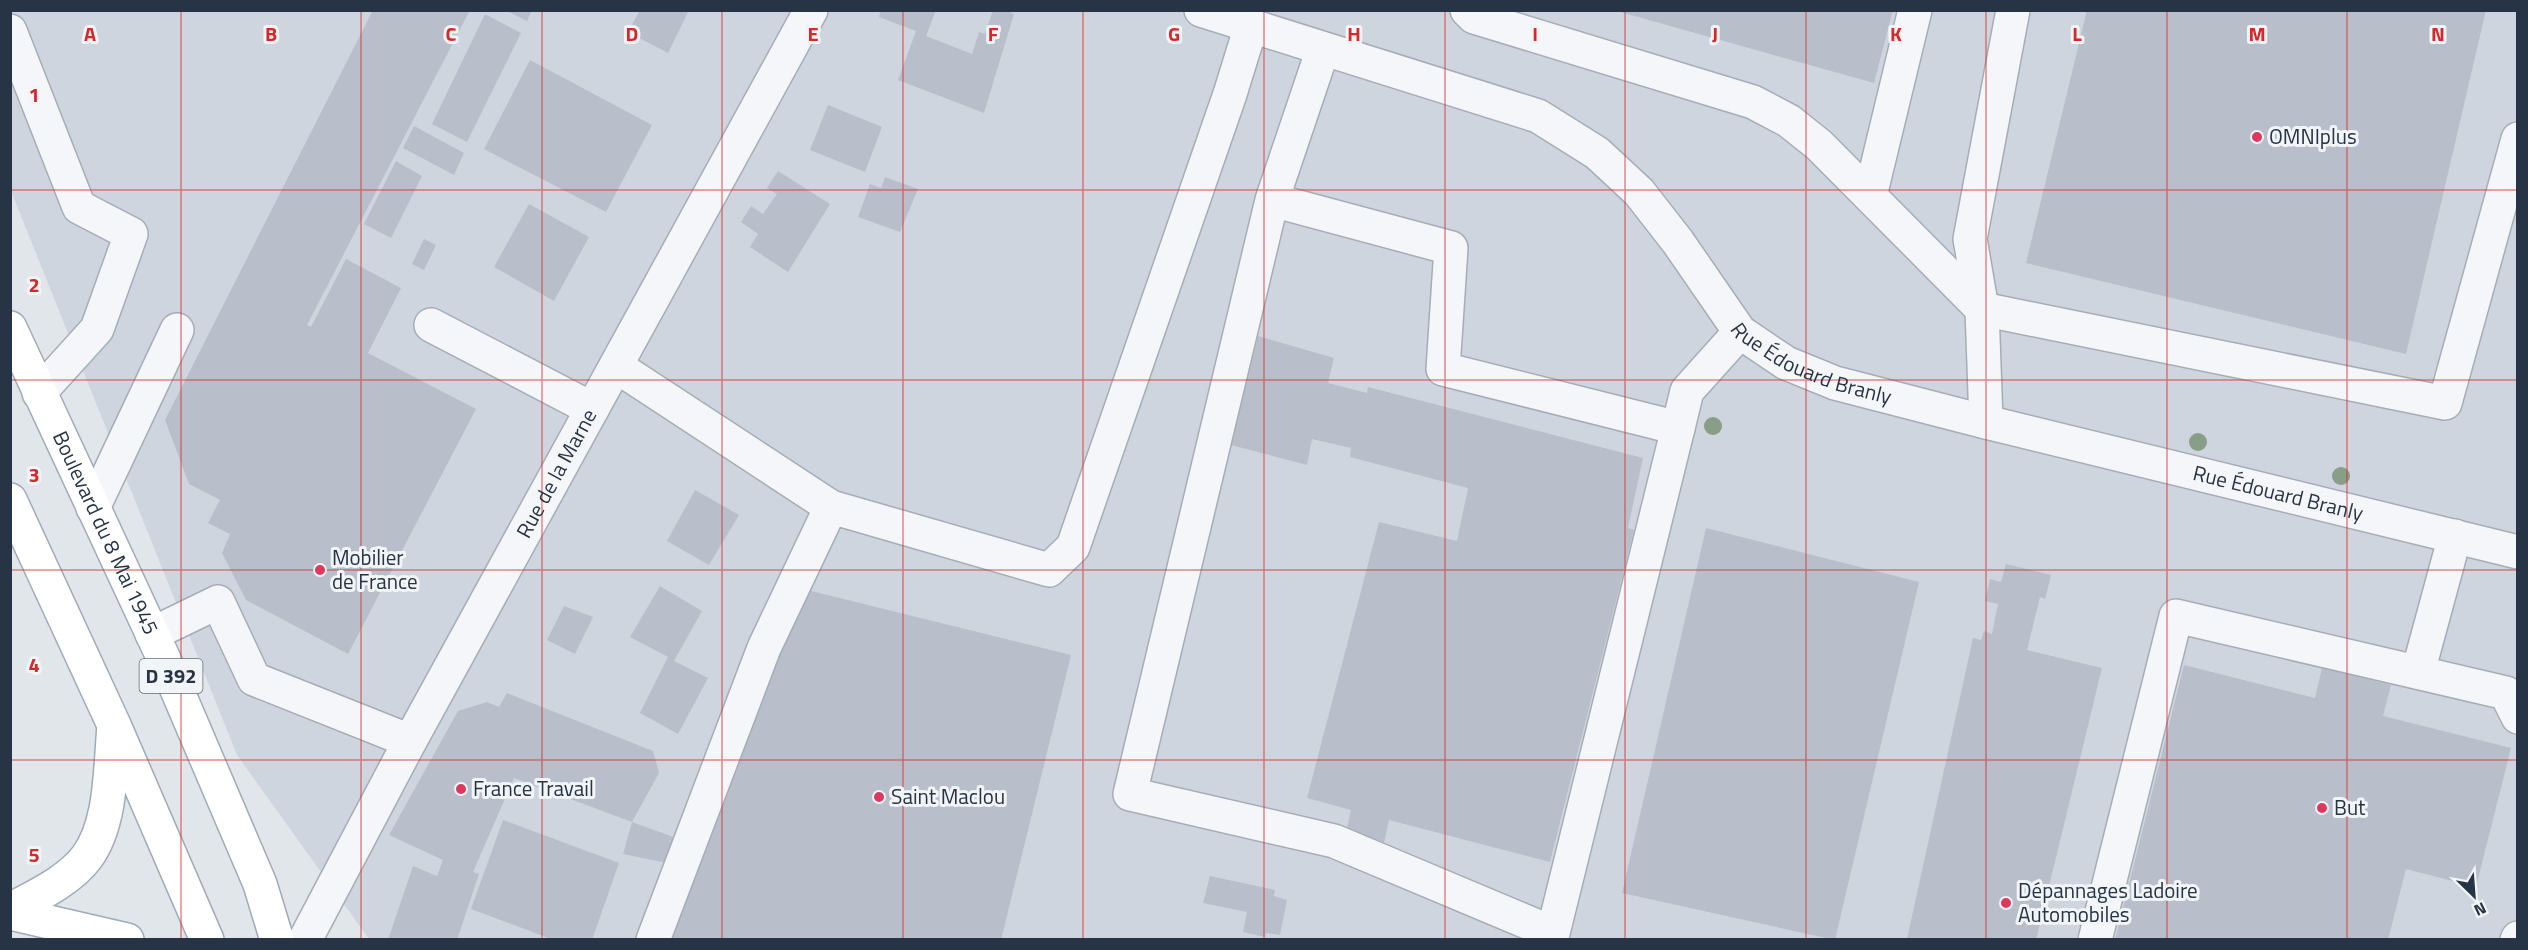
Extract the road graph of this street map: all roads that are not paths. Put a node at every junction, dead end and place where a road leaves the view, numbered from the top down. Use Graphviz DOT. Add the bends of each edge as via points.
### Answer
graph roads {
  1 [pos="811,10"];
  2 [pos="1201,10"];
  3 [pos="1467,10"];
  4 [pos="1915,10"];
  5 [pos="2013,10"];
  6 [pos="1251,26"];
  7 [pos="10,31"];
  8 [pos="1323,49"];
  9 [pos="2517,139"];
  10 [pos="1870,196"];
  11 [pos="1272,200"];
  12 [pos="1982,309"];
  13 [pos="431,324"];
  14 [pos="10,328"];
  15 [pos="177,330"];
  16 [pos="1740,332"];
  17 [pos="616,366"];
  18 [pos="39,393"];
  19 [pos="592,409"];
  20 [pos="1986,422"];
  21 [pos="1678,428"];
  22 [pos="10,500"];
  23 [pos="831,507"];
  24 [pos="93,508"];
  25 [pos="2455,536"];
  26 [pos="2517,552"];
  27 [pos="152,634"];
  28 [pos="2418,672"];
  29 [pos="2517,717"];
  30 [pos="114,724"];
  31 [pos="410,741"];
  32 [pos="10,911"];
  33 [pos="127,939"];
  34 [pos="207,939"];
  35 [pos="277,939"];
  36 [pos="305,939"];
  37 [pos="652,939"];
  38 [pos="2095,939"];
  1 -- 17 [label="street, Rue de la Marne"];
  2 -- 6 [label="street, Rue Édouard Branly"];
  3 -- 10 [label="street" via="1474,17 1753,102 1789,121 1819,145"];
  4 -- 10 [label="street"];
  5 -- 12 [label="street" via="1970,239"];
  6 -- 8 [label="street, Rue Édouard Branly"];
  6 -- 23 [label="street" via="1073,546 1049,570"];
  7 -- 18 [label="street" via="78,207 131,234 97,329"];
  8 -- 11 [label="street"];
  8 -- 16 [label="street, Rue Édouard Branly" via="1538,116 1597,153 1639,192 1659,217"];
  9 -- 12 [label="street" via="2445,403"];
  10 -- 12 [label="street"];
  11 -- 21 [label="street" via="1451,248 1443,369"];
  11 -- 21 [label="street" via="1130,794 1334,841 1553,933"];
  12 -- 20 [label="street"];
  13 -- 19 [label="street"];
  14 -- 18 [label="main road, Boulevard du 8 Mai 1945 / D 392"];
  15 -- 24 [label="street"];
  16 -- 20 [label="street, Rue Édouard Branly" via="1786,363 1835,383"];
  16 -- 21 [label="street" via="1687,391"];
  17 -- 19 [label="street, Rue de la Marne"];
  17 -- 23 [label="street"];
  18 -- 24 [label="main road, Boulevard du 8 Mai 1945 / D 392"];
  19 -- 31 [label="street, Rue de la Marne"];
  20 -- 25 [label="street, Rue Édouard Branly"];
  22 -- 30 [label="main road"];
  23 -- 37 [label="street" via="764,648"];
  24 -- 27 [label="main road, Boulevard du 8 Mai 1945 / D 392"];
  25 -- 26 [label="street, Rue Édouard Branly"];
  25 -- 28 [label="street"];
  27 -- 31 [label="street" via="218,602 254,679"];
  27 -- 35 [label="main road, Boulevard du 8 Mai 1945 / D 392" via="260,884"];
  28 -- 29 [label="street" via="2506,693"];
  28 -- 38 [label="street" via="2176,616"];
  30 -- 32 [label="main road" via="104,821 98,840 86,859 67,876"];
  30 -- 34 [label="main road"];
  31 -- 36 [label="street, Rue de la Marne"];
  32 -- 33 [label="main road"];
}
